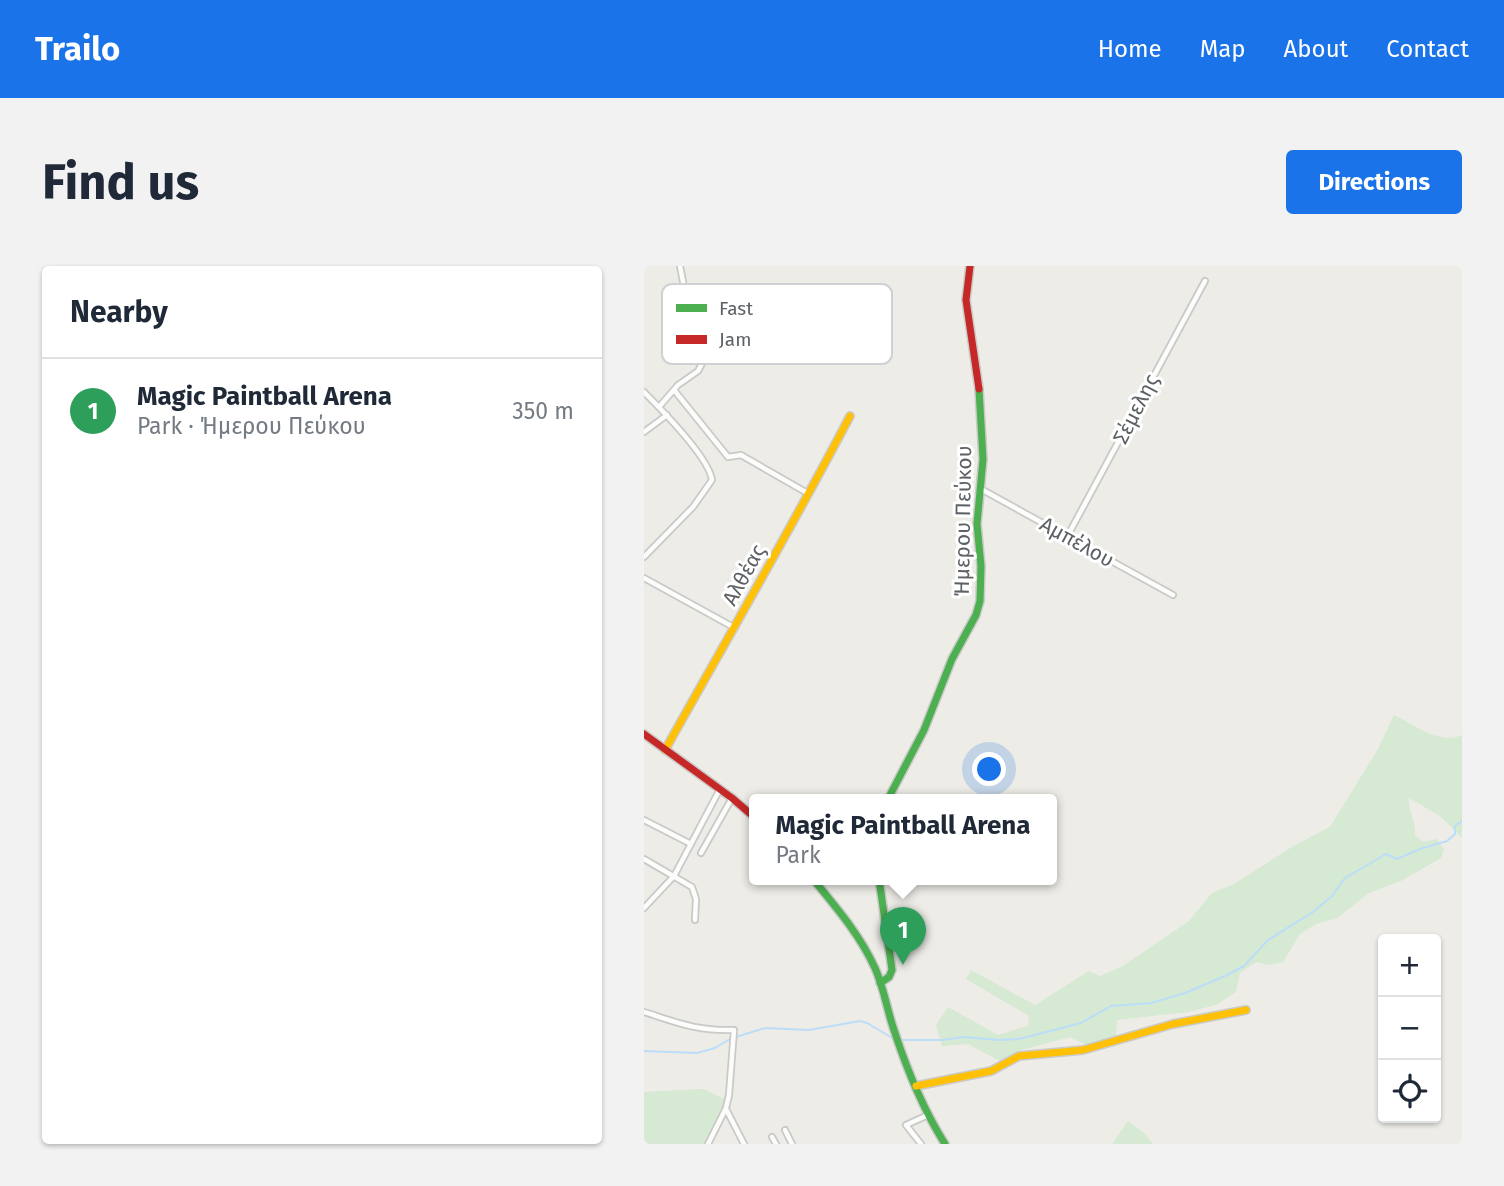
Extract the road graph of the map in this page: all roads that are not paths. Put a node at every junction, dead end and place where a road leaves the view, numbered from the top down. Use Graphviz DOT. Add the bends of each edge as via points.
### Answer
graph roads {
  1 [pos="680,266"];
  2 [pos="970,266"];
  3 [pos="1205,281"];
  4 [pos="683,284"];
  5 [pos="702,364"];
  6 [pos="674,390"];
  7 [pos="644,392"];
  8 [pos="659,407"];
  9 [pos="667,415"];
  10 [pos="850,416"];
  11 [pos="644,432"];
  12 [pos="981,489"];
  13 [pos="809,494"];
  14 [pos="1067,537"];
  15 [pos="644,557"];
  16 [pos="644,578"];
  17 [pos="1173,595"];
  18 [pos="734,628"];
  19 [pos="644,734"];
  20 [pos="665,750"];
  21 [pos="720,789"];
  22 [pos="891,794"];
  23 [pos="732,798"];
  24 [pos="749,813"];
  25 [pos="644,820"];
  26 [pos="691,844"];
  27 [pos="701,853"];
  28 [pos="644,859"];
  29 [pos="674,876"];
  30 [pos="817,885"];
  31 [pos="880,885"];
  32 [pos="644,908"];
  33 [pos="695,920"];
  34 [pos="880,983"];
  35 [pos="1246,1010"];
  36 [pos="644,1012"];
  37 [pos="916,1086"];
  38 [pos="726,1108"];
  39 [pos="928,1115"];
  40 [pos="785,1130"];
  41 [pos="772,1137"];
  42 [pos="708,1144"];
  43 [pos="744,1144"];
  44 [pos="776,1144"];
  45 [pos="792,1144"];
  46 [pos="921,1144"];
  47 [pos="945,1144"];
  1 -- 4 [label="street"];
  2 -- 12 [label="street, Ήμερου Πεύκου" via="966,300 981,390"];
  3 -- 14 [label="street, Σέμελης"];
  5 -- 6 [label="street"];
  6 -- 8 [label="street"];
  6 -- 13 [label="street" via="728,457 741,455"];
  7 -- 8 [label="street"];
  8 -- 9 [label="street"];
  9 -- 11 [label="street"];
  9 -- 15 [label="street" via="709,469 712,480"];
  10 -- 13 [label="street, Αλθέας"];
  12 -- 14 [label="street, Αμπέλου"];
  12 -- 22 [label="street, Ήμερου Πεύκου" via="978,610"];
  13 -- 18 [label="street, Αλθέας"];
  14 -- 17 [label="street, Αμπέλου"];
  16 -- 18 [label="street"];
  18 -- 20 [label="street, Αλθέας"];
  19 -- 20 [label="street"];
  20 -- 21 [label="street"];
  21 -- 23 [label="street"];
  21 -- 26 [label="street"];
  23 -- 24 [label="street"];
  23 -- 27 [label="street"];
  25 -- 26 [label="street"];
  26 -- 29 [label="street"];
  28 -- 29 [label="street"];
  29 -- 32 [label="street"];
  29 -- 33 [label="street" via="692,887"];
  30 -- 34 [label="street" via="865,950"];
  31 -- 34 [label="street" via="892,970"];
  34 -- 37 [label="street"];
  35 -- 37 [label="street" via="1173,1024 1083,1050 1019,1056 991,1071"];
  36 -- 38 [label="street" via="682,1026 734,1030"];
  37 -- 39 [label="street"];
  38 -- 42 [label="street"];
  38 -- 43 [label="street"];
  39 -- 46 [label="street" via="906,1125"];
  39 -- 47 [label="street"];
  40 -- 45 [label="street"];
  41 -- 44 [label="street"];
}
